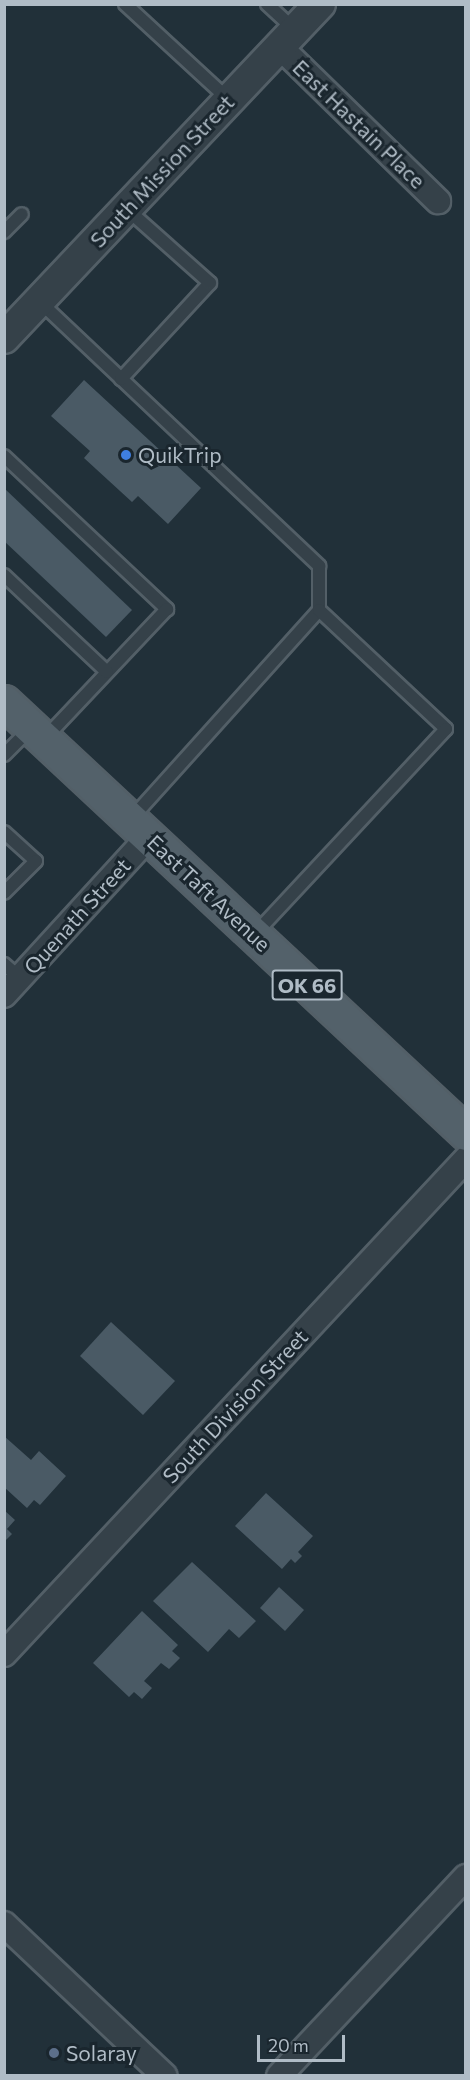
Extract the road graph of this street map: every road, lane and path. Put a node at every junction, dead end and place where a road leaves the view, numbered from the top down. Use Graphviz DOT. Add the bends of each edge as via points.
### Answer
graph roads {
  1 [pos="125,4"];
  2 [pos="267,4"];
  3 [pos="320,4"];
  4 [pos="288,39"];
  5 [pos="229,100"];
  6 [pos="438,201"];
  7 [pos="127,209"];
  8 [pos="22,214"];
  9 [pos="4,232"];
  10 [pos="39,301"];
  11 [pos="4,338"];
  12 [pos="121,379"];
  13 [pos="4,456"];
  14 [pos="4,575"];
  15 [pos="319,610"];
  16 [pos="107,672"];
  17 [pos="4,702"];
  18 [pos="38,733"];
  19 [pos="4,755"];
  20 [pos="140,828"];
  21 [pos="4,832"];
  22 [pos="4,893"];
  23 [pos="254,935"];
  24 [pos="10,979"];
  25 [pos="465,1133"];
  26 [pos="465,1159"];
  27 [pos="4,1654"];
  28 [pos="465,1876"];
  29 [pos="4,1924"];
  30 [pos="165,2076"];
  31 [pos="279,2076"];
  1 -- 5 [label="lane"];
  2 -- 4 [label="lane"];
  3 -- 4 [label="street, South Mission Street"];
  4 -- 5 [label="street, South Mission Street"];
  4 -- 6 [label="street, East Hastain Place"];
  5 -- 7 [label="street, South Mission Street"];
  7 -- 10 [label="street, South Mission Street"];
  7 -- 12 [label="lane" via="210,283"];
  8 -- 9 [label="lane"];
  10 -- 11 [label="street, South Mission Street"];
  10 -- 12 [label="lane"];
  12 -- 15 [label="lane" via="319,566"];
  13 -- 16 [label="lane" via="167,609"];
  14 -- 16 [label="lane"];
  15 -- 20 [label="lane"];
  15 -- 23 [label="lane" via="446,729"];
  16 -- 18 [label="lane"];
  17 -- 18 [label="main road, East Taft Avenue / OK 66"];
  18 -- 19 [label="lane"];
  18 -- 20 [label="main road, East Taft Avenue / OK 66"];
  20 -- 23 [label="main road, East Taft Avenue / OK 66"];
  20 -- 24 [label="street, Quenath Street"];
  21 -- 22 [label="lane" via="36,861"];
  23 -- 25 [label="main road, East Taft Avenue / OK 66"];
  26 -- 27 [label="street, South Division Street"];
  28 -- 31 [label="street"];
  29 -- 30 [label="street"];
}
